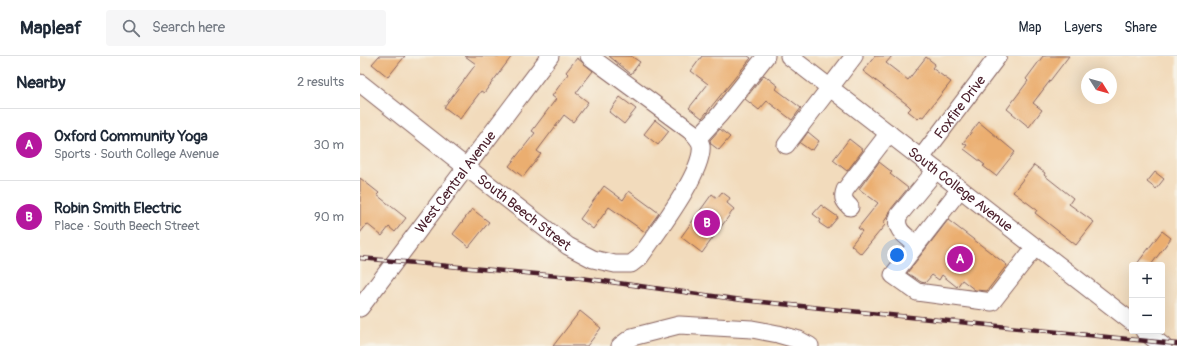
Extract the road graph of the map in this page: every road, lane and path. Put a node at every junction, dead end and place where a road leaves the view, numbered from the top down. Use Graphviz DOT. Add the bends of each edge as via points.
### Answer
graph roads {
  1 [pos="550,56"];
  2 [pos="589,56"];
  3 [pos="766,56"];
  4 [pos="789,56"];
  5 [pos="854,56"];
  6 [pos="998,56"];
  7 [pos="360,83"];
  8 [pos="830,88"];
  9 [pos="888,133"];
  10 [pos="698,138"];
  11 [pos="786,145"];
  12 [pos="921,158"];
  13 [pos="466,167"];
  14 [pos="936,170"];
  15 [pos="960,189"];
  16 [pos="850,207"];
  17 [pos="916,244"];
  18 [pos="1035,247"];
  19 [pos="360,308"];
  20 [pos="1129,320"];
  21 [pos="1148,334"];
  22 [pos="620,346"];
  23 [pos="810,346"];
  24 [pos="1163,346"];
  1 -- 13 [label="street, West Central Avenue"];
  2 -- 10 [label="street"];
  3 -- 10 [label="street"];
  4 -- 8 [label="street, South College Avenue"];
  5 -- 8 [label="street"];
  6 -- 12 [label="street, Foxfire Drive"];
  7 -- 13 [label="street, South Beech Street"];
  8 -- 9 [label="street, South College Avenue"];
  8 -- 11 [label="street"];
  9 -- 12 [label="street, South College Avenue"];
  9 -- 16 [label="street" via="845,190 844,202"];
  10 -- 13 [label="street, South Beech Street" via="701,144 699,159 683,195 640,257 631,264 615,264 593,259 568,246"];
  12 -- 14 [label="street, South College Avenue"];
  13 -- 19 [label="street, West Central Avenue"];
  14 -- 15 [label="street, South College Avenue"];
  14 -- 17 [label="street" via="897,220 899,230"];
  15 -- 17 [label="street"];
  15 -- 18 [label="street, South College Avenue"];
  17 -- 18 [label="street" via="893,275 917,292 992,302"];
  18 -- 20 [label="street, South College Avenue"];
  21 -- 24 [label="street"];
  22 -- 23 [label="street" via="632,337 679,325 752,329 799,340"];
}
